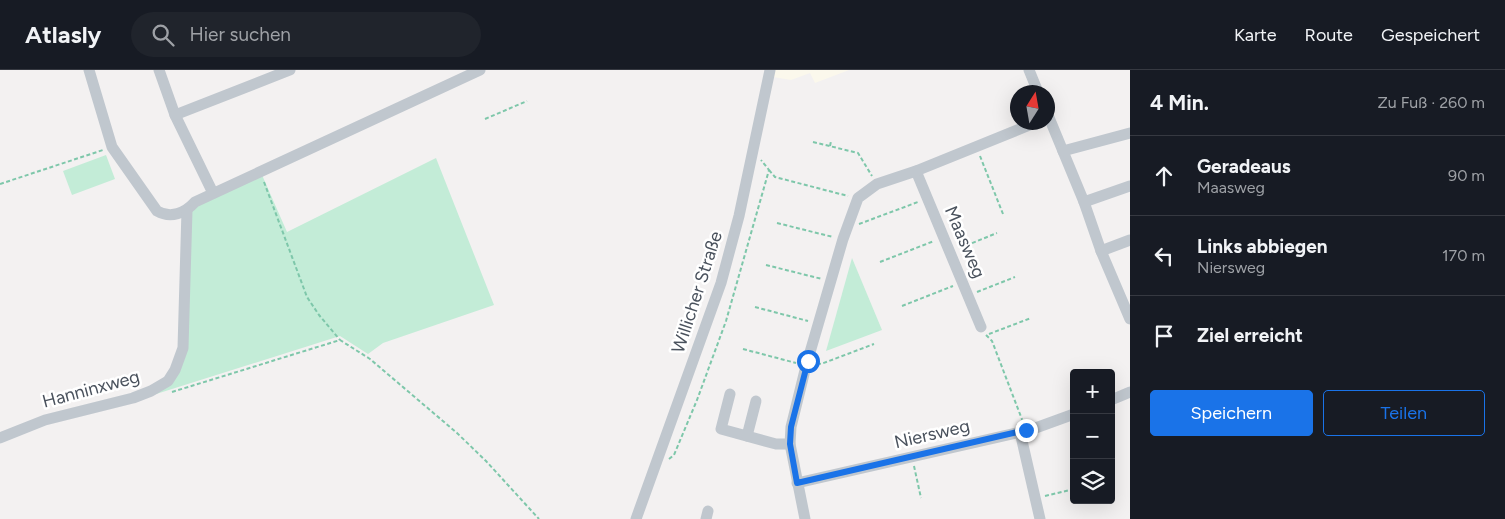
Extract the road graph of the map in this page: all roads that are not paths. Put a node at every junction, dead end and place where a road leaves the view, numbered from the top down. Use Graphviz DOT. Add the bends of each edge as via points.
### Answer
graph roads {
  1 [pos="89,70"];
  2 [pos="159,70"];
  3 [pos="290,70"];
  4 [pos="480,70"];
  5 [pos="770,70"];
  6 [pos="1029,70"];
  7 [pos="278,72"];
  8 [pos="1035,85"];
  9 [pos="175,115"];
  10 [pos="1018,130"];
  11 [pos="1054,130"];
  12 [pos="1130,133"];
  13 [pos="1063,152"];
  14 [pos="916,171"];
  15 [pos="1130,186"];
  16 [pos="214,193"];
  17 [pos="1084,202"];
  18 [pos="187,210"];
  19 [pos="1130,240"];
  20 [pos="1101,251"];
  21 [pos="1126,298"];
  22 [pos="1130,319"];
  23 [pos="981,327"];
  24 [pos="1130,392"];
  25 [pos="730,394"];
  26 [pos="1115,398"];
  27 [pos="756,401"];
  28 [pos="1070,415"];
  29 [pos="1023,431"];
  30 [pos="747,436"];
  31 [pos="0,438"];
  32 [pos="790,444"];
  33 [pos="797,483"];
  34 [pos="636,519"];
  35 [pos="805,519"];
  36 [pos="1040,519"];
  1 -- 18 [label="street" via="112,147 157,211 174,215"];
  2 -- 9 [label="street"];
  3 -- 7 [label="street"];
  4 -- 16 [label="street"];
  5 -- 34 [label="street, Willicher Straße" via="739,216 720,282"];
  6 -- 8 [label="street"];
  7 -- 9 [label="street"];
  9 -- 16 [label="street"];
  10 -- 14 [label="street"];
  11 -- 13 [label="street"];
  12 -- 13 [label="street"];
  13 -- 17 [label="street"];
  14 -- 23 [label="street, Maasweg"];
  14 -- 32 [label="street" via="877,184 858,198 844,234 807,363 791,427"];
  15 -- 17 [label="street"];
  16 -- 18 [label="street" via="195,202"];
  17 -- 20 [label="street"];
  18 -- 31 [label="street, Hanninxweg" via="182,348 168,381 133,398 45,420"];
  19 -- 20 [label="street"];
  20 -- 21 [label="street"];
  21 -- 22 [label="street"];
  24 -- 26 [label="street"];
  25 -- 30 [label="street" via="721,429"];
  27 -- 30 [label="street"];
  28 -- 29 [label="street, Niersweg"];
  29 -- 33 [label="street, Niersweg"];
  29 -- 36 [label="street"];
  30 -- 32 [label="street" via="776,444"];
  32 -- 33 [label="street"];
  33 -- 35 [label="street"];
}
